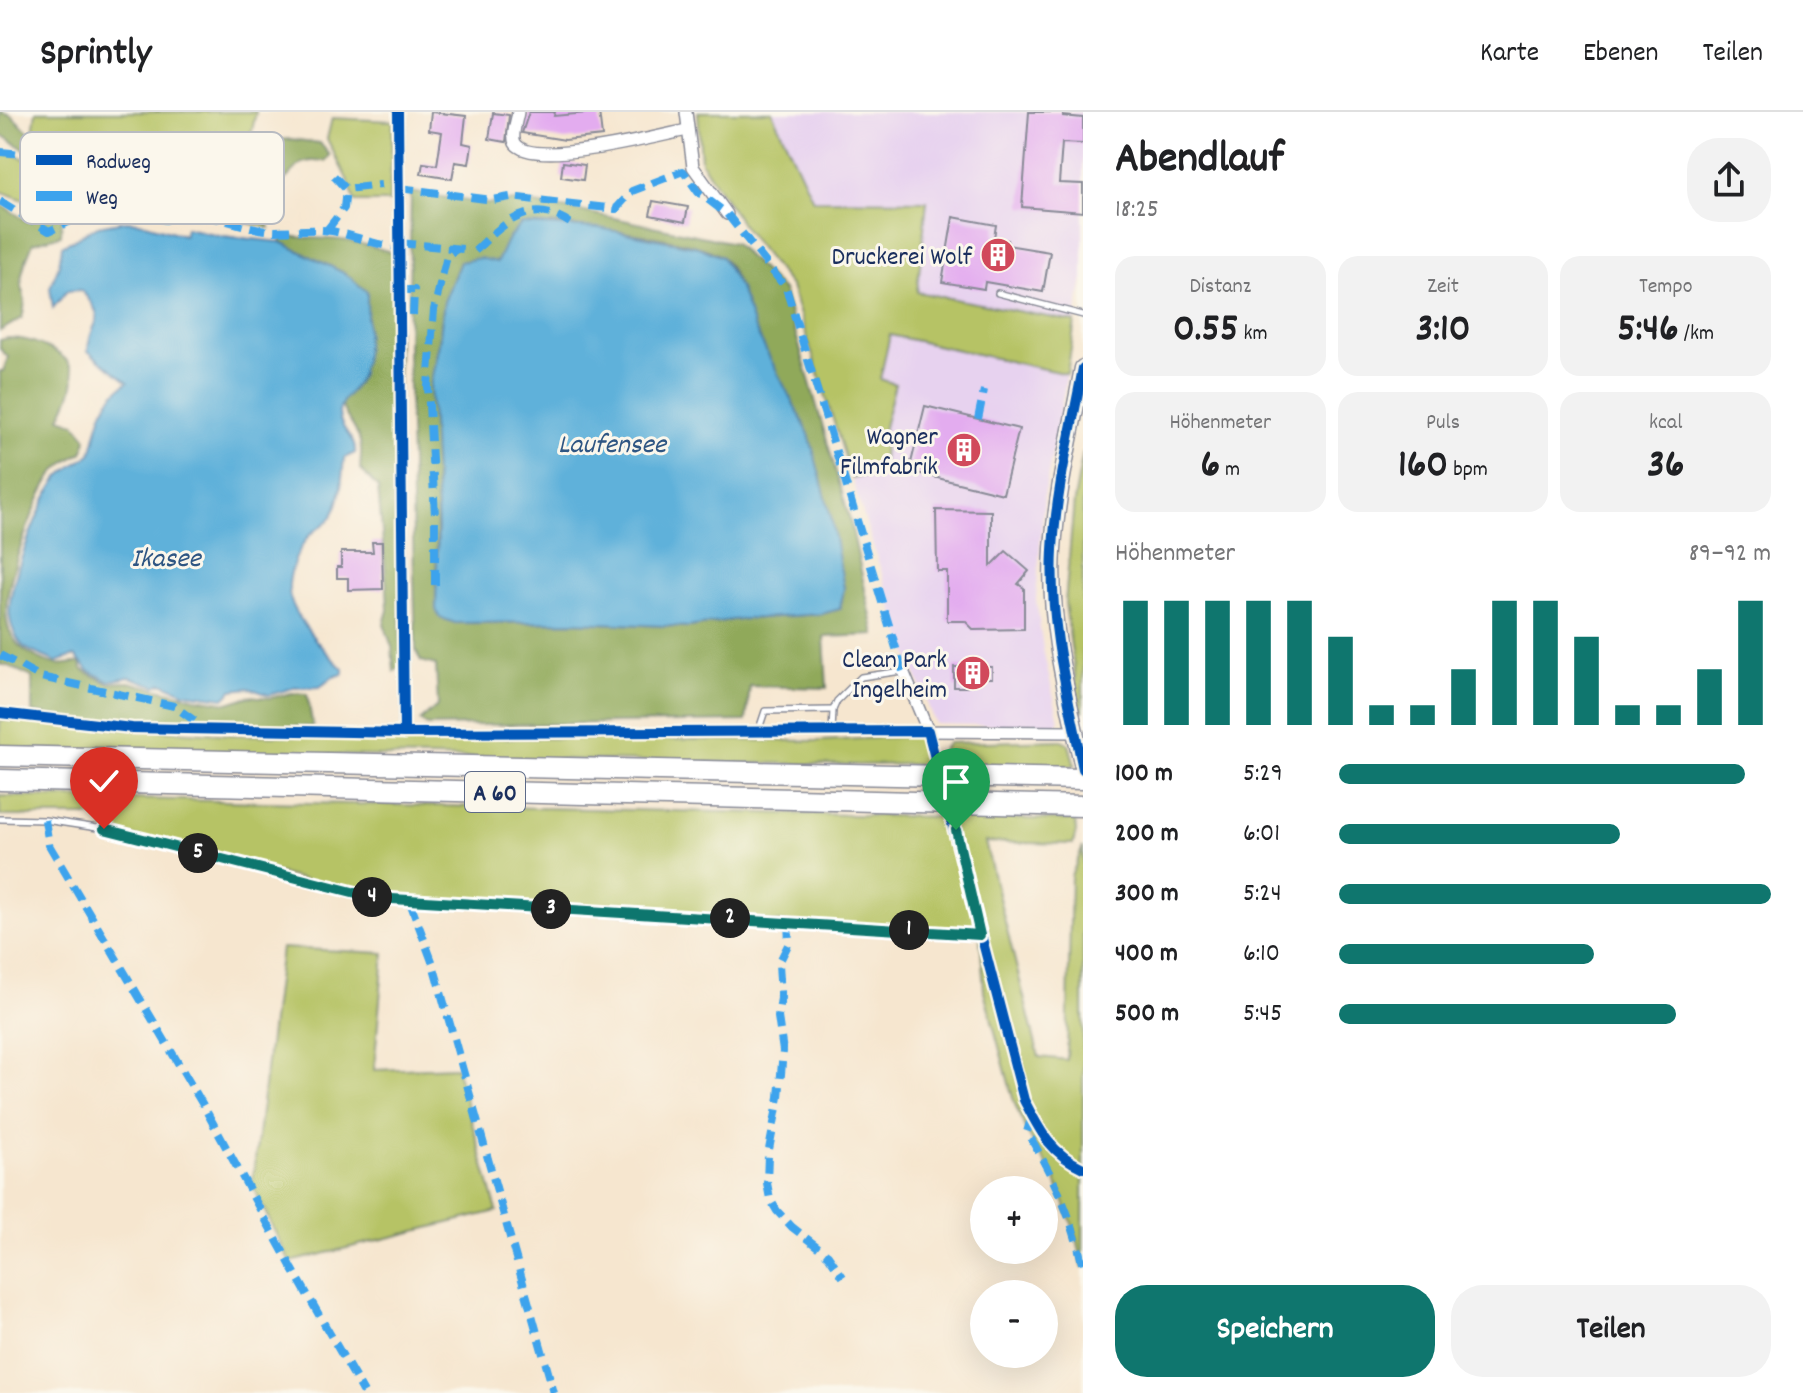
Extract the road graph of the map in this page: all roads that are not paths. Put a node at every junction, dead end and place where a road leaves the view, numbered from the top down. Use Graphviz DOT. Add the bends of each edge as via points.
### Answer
graph roads {
  1 [pos="398,112"];
  2 [pos="518,112"];
  3 [pos="686,112"];
  4 [pos="687,130"];
  5 [pos="727,214"];
  6 [pos="998,293"];
  7 [pos="1083,315"];
  8 [pos="1083,368"];
  9 [pos="903,671"];
  10 [pos="833,710"];
  11 [pos="928,731"];
  12 [pos="758,732"];
  13 [pos="832,732"];
  14 [pos="404,733"];
  15 [pos="1079,733"];
  16 [pos="0,756"];
  17 [pos="938,765"];
  18 [pos="1083,767"];
  19 [pos="1083,779"];
  20 [pos="0,780"];
  21 [pos="1083,806"];
  22 [pos="952,818"];
  23 [pos="0,819"];
  1 -- 14 [label="street"];
  2 -- 4 [label="street" via="516,144 553,155"];
  3 -- 4 [label="street"];
  4 -- 5 [label="street" via="693,167"];
  6 -- 7 [label="lane"];
  8 -- 15 [label="main road" via="1053,551 1057,643"];
  9 -- 10 [label="lane" via="861,677"];
  9 -- 11 [label="street"];
  10 -- 12 [label="lane" via="765,711"];
  10 -- 13 [label="lane"];
  11 -- 15 [label="street"];
  11 -- 17 [label="lane"];
  15 -- 18 [label="main road"];
  16 -- 19 [label="highway, A 60"];
  20 -- 21 [label="highway, A 60"];
  22 -- 23 [label="lane" via="980,935 376,898 104,829"];
}
